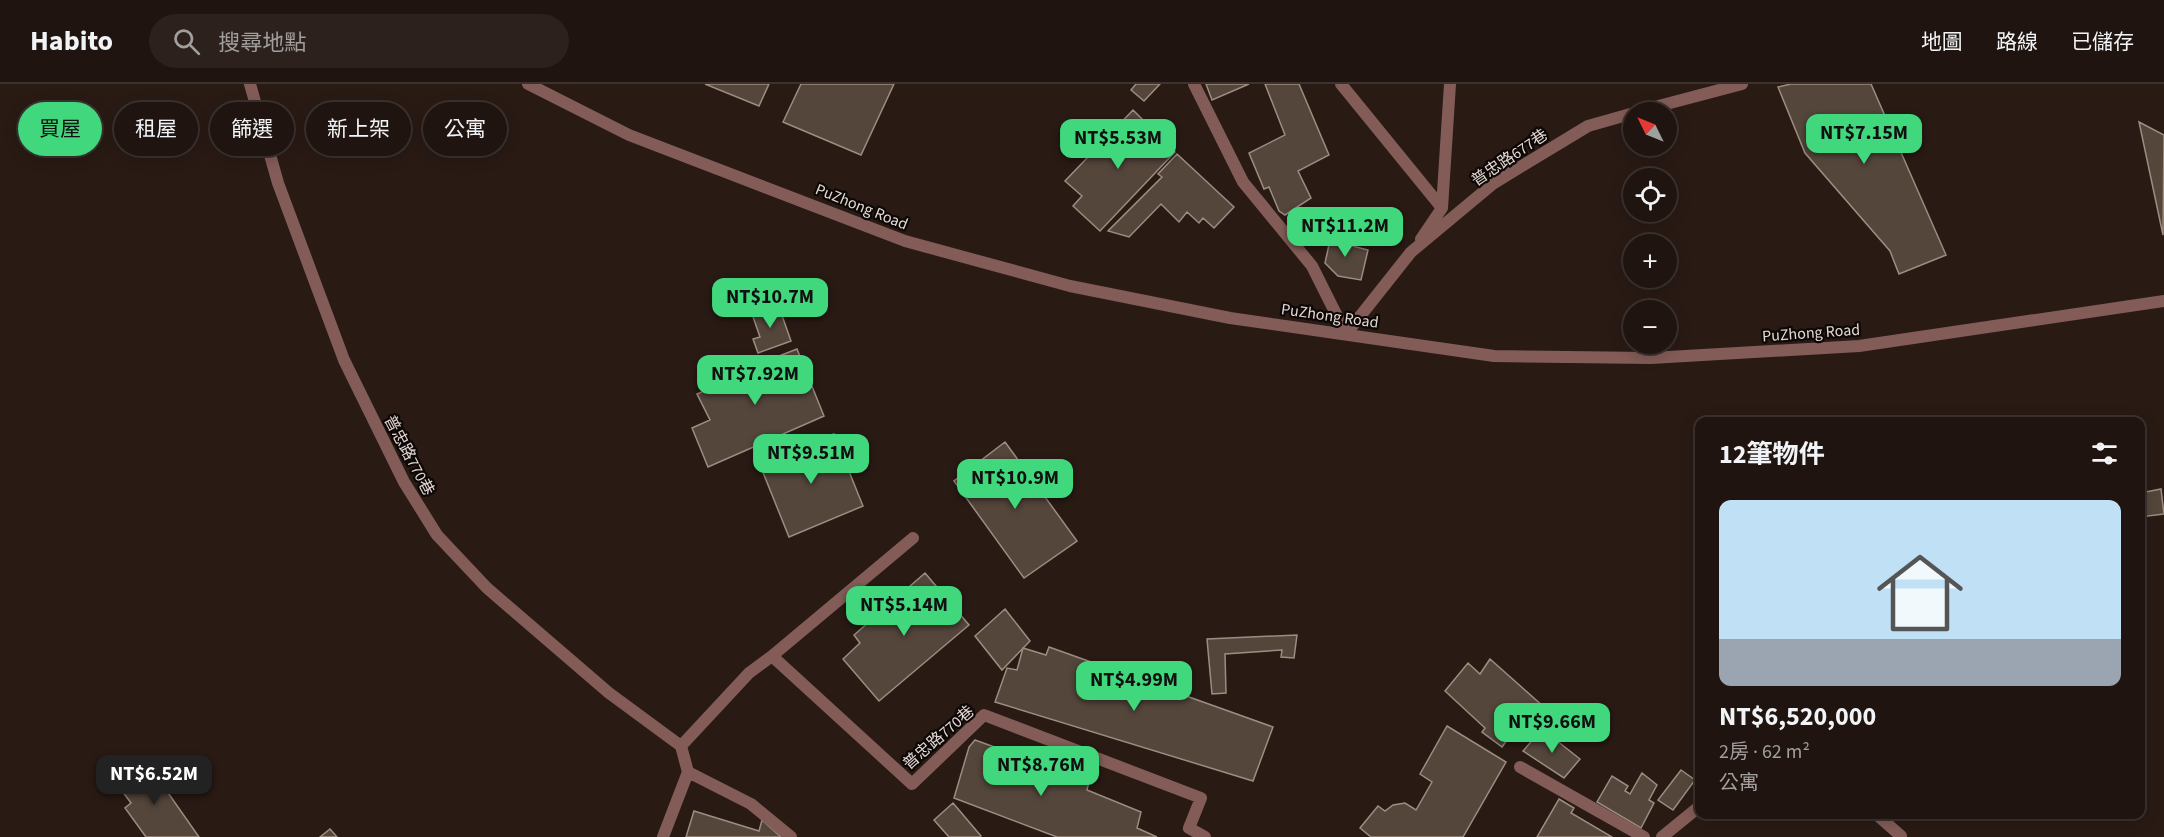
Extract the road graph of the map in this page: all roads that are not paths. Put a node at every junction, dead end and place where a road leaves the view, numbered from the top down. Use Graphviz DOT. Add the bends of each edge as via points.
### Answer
graph roads {
  1 [pos="250,84"];
  2 [pos="528,84"];
  3 [pos="1194,84"];
  4 [pos="1341,84"];
  5 [pos="1450,84"];
  6 [pos="1742,84"];
  7 [pos="1676,102"];
  8 [pos="1623,116"];
  9 [pos="1442,208"];
  10 [pos="1411,252"];
  11 [pos="2164,301"];
  12 [pos="1346,334"];
  13 [pos="913,538"];
  14 [pos="772,656"];
  15 [pos="681,746"];
  16 [pos="1521,767"];
  17 [pos="688,772"];
  18 [pos="1695,810"];
  19 [pos="1882,819"];
  20 [pos="1901,836"];
  21 [pos="663,837"];
  22 [pos="791,837"];
  23 [pos="1205,837"];
  24 [pos="1644,837"];
  25 [pos="1662,837"];
  1 -- 15 [label="street, 普忠路770巷" via="278,183 344,360 404,482 437,535 487,588 609,693"];
  2 -- 12 [label="street, PuZhong Road" via="629,135 904,241 1070,286 1230,318"];
  3 -- 12 [label="street" via="1243,182 1312,266"];
  4 -- 9 [label="street"];
  5 -- 9 [label="street"];
  6 -- 7 [label="street, 普忠路677巷"];
  8 -- 10 [label="street, 普忠路677巷" via="1588,126 1504,177"];
  9 -- 10 [label="street"];
  10 -- 12 [label="street, 普忠路677巷"];
  11 -- 12 [label="street, PuZhong Road" via="1859,346 1651,358 1494,356"];
  13 -- 14 [label="street"];
  14 -- 15 [label="street" via="749,673"];
  14 -- 23 [label="street, 普忠路770巷" via="912,784 984,715 1201,798 1189,828"];
  15 -- 17 [label="street"];
  16 -- 24 [label="street"];
  17 -- 21 [label="street"];
  17 -- 22 [label="street" via="751,804"];
  18 -- 25 [label="street"];
  19 -- 20 [label="street"];
}
